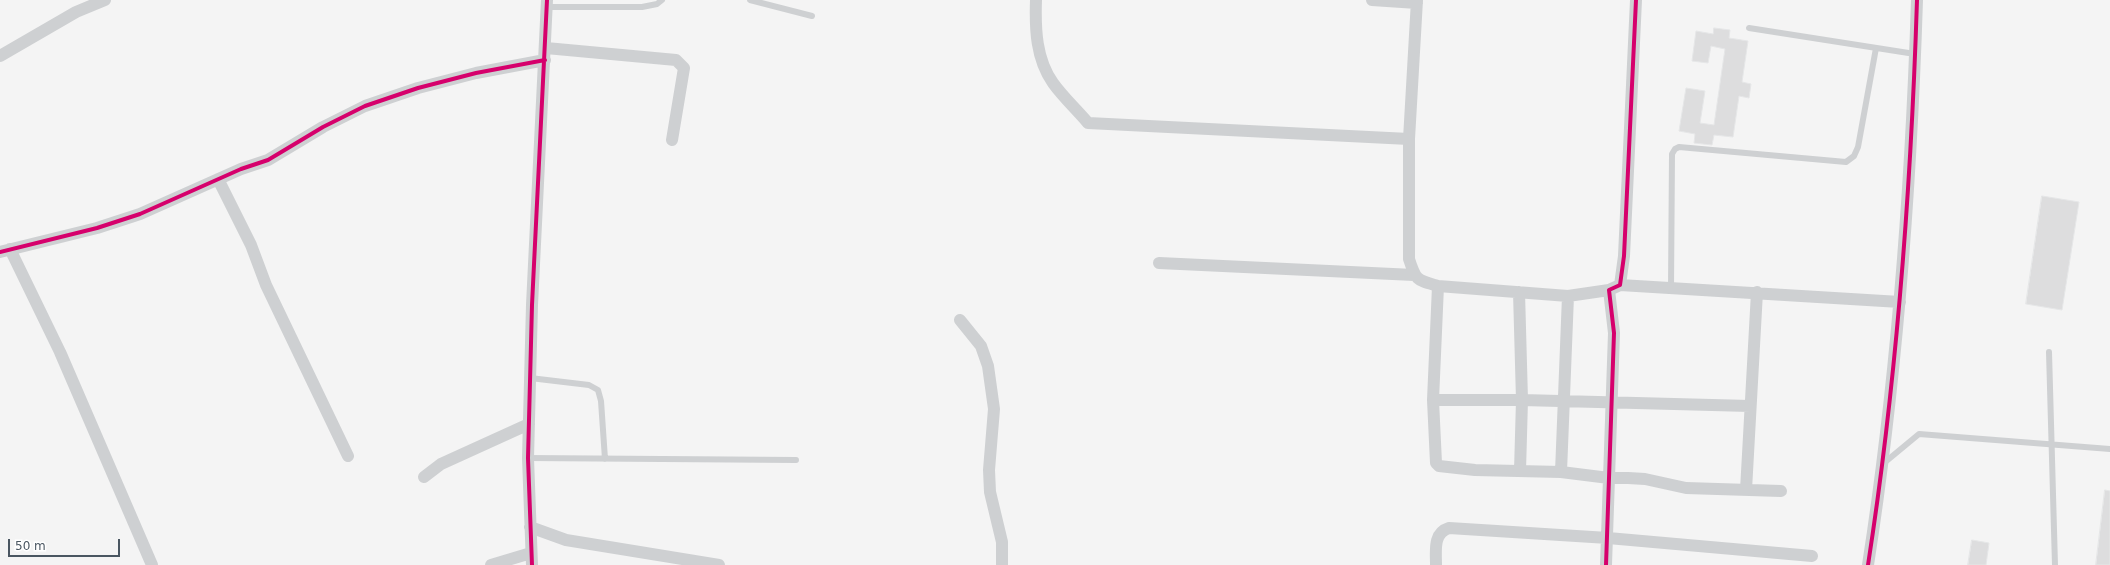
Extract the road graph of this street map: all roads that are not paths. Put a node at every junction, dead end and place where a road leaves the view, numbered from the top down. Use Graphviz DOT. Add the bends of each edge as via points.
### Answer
graph roads {
  1 [pos="105,0"];
  2 [pos="662,0"];
  3 [pos="750,0"];
  4 [pos="1036,0"];
  5 [pos="1372,0"];
  6 [pos="1636,0"];
  7 [pos="1917,0"];
  8 [pos="1417,1"];
  9 [pos="547,3"];
  10 [pos="812,16"];
  11 [pos="1749,28"];
  12 [pos="546,48"];
  13 [pos="1876,48"];
  14 [pos="1915,54"];
  15 [pos="0,56"];
  16 [pos="545,60"];
  17 [pos="1409,139"];
  18 [pos="672,140"];
  19 [pos="218,179"];
  20 [pos="5,250"];
  21 [pos="1159,263"];
  22 [pos="1414,275"];
  23 [pos="1438,286"];
  24 [pos="1615,287"];
  25 [pos="1670,288"];
  26 [pos="1519,292"];
  27 [pos="1757,292"];
  28 [pos="1568,296"];
  29 [pos="1900,302"];
  30 [pos="960,320"];
  31 [pos="2049,352"];
  32 [pos="530,378"];
  33 [pos="1434,400"];
  34 [pos="1522,400"];
  35 [pos="1564,401"];
  36 [pos="1613,403"];
  37 [pos="1750,406"];
  38 [pos="529,424"];
  39 [pos="2052,444"];
  40 [pos="2110,449"];
  41 [pos="348,456"];
  42 [pos="528,458"];
  43 [pos="605,459"];
  44 [pos="796,460"];
  45 [pos="1884,463"];
  46 [pos="1520,471"];
  47 [pos="1561,472"];
  48 [pos="424,478"];
  49 [pos="1609,478"];
  50 [pos="1746,490"];
  51 [pos="1782,491"];
  52 [pos="530,527"];
  53 [pos="1608,538"];
  54 [pos="1812,556"];
  55 [pos="532,559"];
  56 [pos="152,565"];
  57 [pos="491,565"];
  58 [pos="720,565"];
  59 [pos="1002,565"];
  60 [pos="1436,565"];
  61 [pos="1606,565"];
  62 [pos="1868,565"];
  63 [pos="2055,565"];
  1 -- 15 [label="street" via="76,12"];
  2 -- 9 [label="lane" via="657,4 642,7"];
  3 -- 10 [label="lane"];
  4 -- 17 [label="street" via="1035,28 1043,66 1053,84 1088,123"];
  5 -- 8 [label="street"];
  6 -- 24 [label="street" via="1624,256"];
  7 -- 14 [label="street"];
  8 -- 17 [label="street"];
  9 -- 12 [label="street"];
  11 -- 13 [label="lane"];
  12 -- 16 [label="street"];
  12 -- 18 [label="street" via="676,60 684,68"];
  13 -- 14 [label="lane"];
  13 -- 25 [label="lane" via="1858,148 1854,156 1846,162 1679,147 1675,149 1672,154"];
  14 -- 29 [label="street"];
  16 -- 19 [label="street" via="476,73 418,88 371,104 323,127 268,160"];
  16 -- 32 [label="street"];
  17 -- 22 [label="street" via="1409,259"];
  19 -- 20 [label="street" via="140,214 98,228"];
  19 -- 41 [label="street" via="252,245 266,284"];
  20 -- 56 [label="street" via="60,352"];
  21 -- 22 [label="street"];
  22 -- 23 [label="street" via="1422,281"];
  23 -- 26 [label="street"];
  23 -- 33 [label="street"];
  24 -- 25 [label="street"];
  24 -- 28 [label="street"];
  24 -- 36 [label="street"];
  25 -- 27 [label="street"];
  26 -- 28 [label="street"];
  26 -- 34 [label="street"];
  27 -- 29 [label="street"];
  27 -- 37 [label="street"];
  28 -- 35 [label="street"];
  29 -- 45 [label="street"];
  30 -- 59 [label="street" via="981,346 988,366 994,409 989,470 990,492 1002,542"];
  31 -- 39 [label="lane"];
  32 -- 38 [label="street"];
  32 -- 43 [label="lane" via="589,385 598,390"];
  33 -- 34 [label="street"];
  33 -- 46 [label="street" via="1436,463 1439,466"];
  34 -- 35 [label="street"];
  34 -- 46 [label="street"];
  35 -- 36 [label="street"];
  35 -- 47 [label="street"];
  36 -- 37 [label="street"];
  36 -- 49 [label="street"];
  37 -- 50 [label="street"];
  38 -- 42 [label="street"];
  38 -- 48 [label="street" via="441,464"];
  39 -- 40 [label="lane"];
  39 -- 45 [label="lane" via="1919,434"];
  39 -- 63 [label="lane"];
  42 -- 43 [label="lane"];
  42 -- 52 [label="street"];
  43 -- 44 [label="lane"];
  45 -- 62 [label="street"];
  46 -- 47 [label="street"];
  47 -- 49 [label="street"];
  49 -- 50 [label="street" via="1645,479 1686,488"];
  49 -- 53 [label="street"];
  50 -- 51 [label="street"];
  52 -- 55 [label="street"];
  52 -- 58 [label="street" via="566,540"];
  53 -- 54 [label="street"];
  53 -- 60 [label="street" via="1449,528 1442,530 1437,538"];
  53 -- 61 [label="street"];
  55 -- 57 [label="street"];
}
